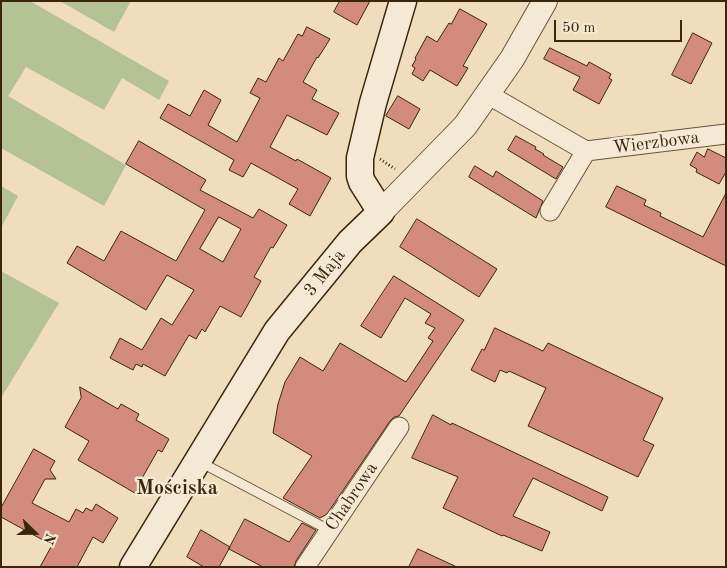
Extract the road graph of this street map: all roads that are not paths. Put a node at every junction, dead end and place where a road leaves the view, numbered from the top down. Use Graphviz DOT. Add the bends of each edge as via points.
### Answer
graph roads {
  1 [pos="403,1"];
  2 [pos="545,1"];
  3 [pos="489,94"];
  4 [pos="726,134"];
  5 [pos="586,151"];
  6 [pos="550,211"];
  7 [pos="381,212"];
  8 [pos="399,427"];
  9 [pos="198,461"];
  10 [pos="329,530"];
  11 [pos="133,567"];
  12 [pos="305,567"];
  1 -- 7 [label="main road" via="360,160 362,182"];
  2 -- 3 [label="street, 3 Maja"];
  3 -- 5 [label="street"];
  3 -- 7 [label="street, 3 Maja" via="465,126"];
  4 -- 5 [label="street, Wierzbowa"];
  5 -- 6 [label="street"];
  7 -- 9 [label="main road, 3 Maja" via="344,248 277,331"];
  8 -- 10 [label="street, Chabrowa"];
  9 -- 10 [label="lane"];
  9 -- 11 [label="main road, 3 Maja"];
  10 -- 12 [label="street, Chabrowa"];
}
